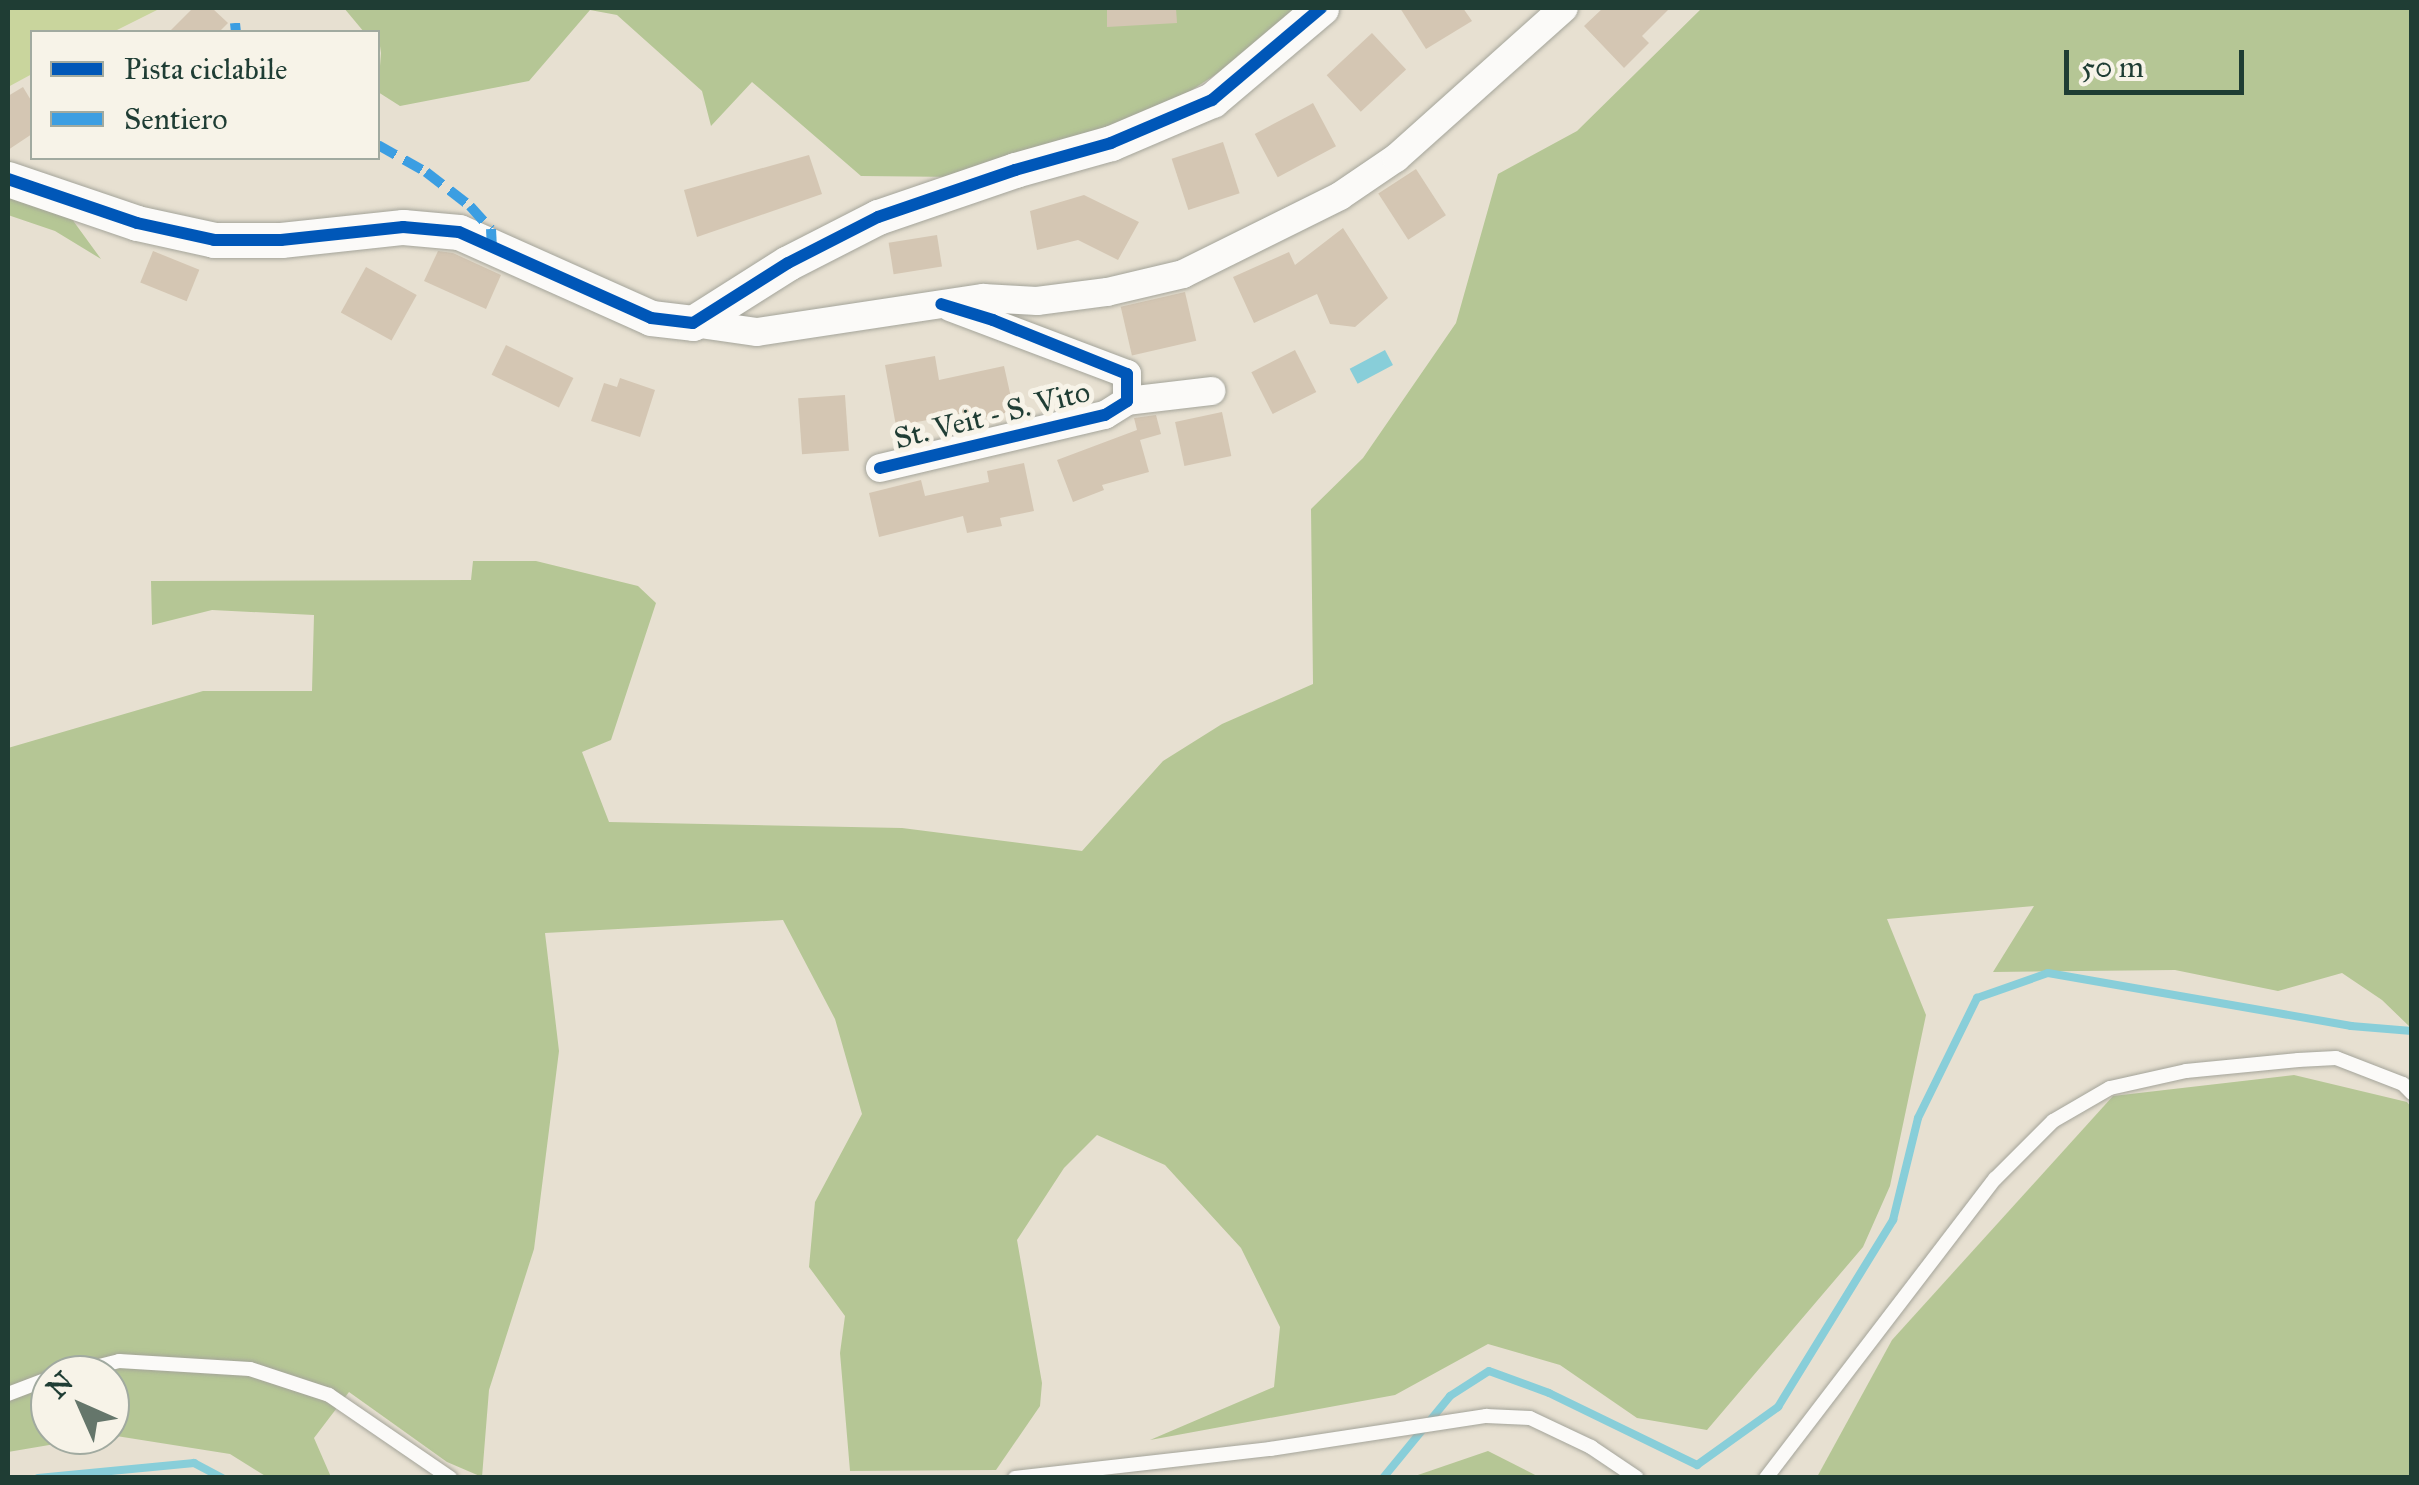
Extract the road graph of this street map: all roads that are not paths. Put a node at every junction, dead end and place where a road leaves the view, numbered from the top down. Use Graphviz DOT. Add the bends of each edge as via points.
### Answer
graph roads {
  1 [pos="1321,8"];
  2 [pos="1564,8"];
  3 [pos="8,179"];
  4 [pos="941,304"];
  5 [pos="693,323"];
  6 [pos="1211,391"];
  7 [pos="1127,401"];
  8 [pos="880,468"];
  9 [pos="2412,1093"];
  10 [pos="130,1361"];
  11 [pos="450,1478"];
  12 [pos="1014,1478"];
  13 [pos="1636,1478"];
  14 [pos="1766,1478"];
  1 -- 5 [label="street" via="1212,100 1111,143 878,217"];
  2 -- 4 [label="street, St. Veit - S. Vito" via="1396,158 1257,239 1182,274 1107,292"];
  3 -- 5 [label="street" via="136,223 214,240 404,226 460,232 651,318"];
  4 -- 5 [label="street, St. Veit - S. Vito" via="758,332"];
  4 -- 7 [label="street, St. Veit - S. Vito" via="1127,374"];
  6 -- 7 [label="street"];
  7 -- 8 [label="street, St. Veit - S. Vito" via="1105,415"];
  9 -- 14 [label="lane" via="2336,1058 2298,1060 2186,1071 2110,1088 2067,1113 1995,1180"];
  10 -- 11 [label="lane" via="250,1369 329,1396"];
  12 -- 13 [label="lane" via="1486,1416 1530,1418"];
}
